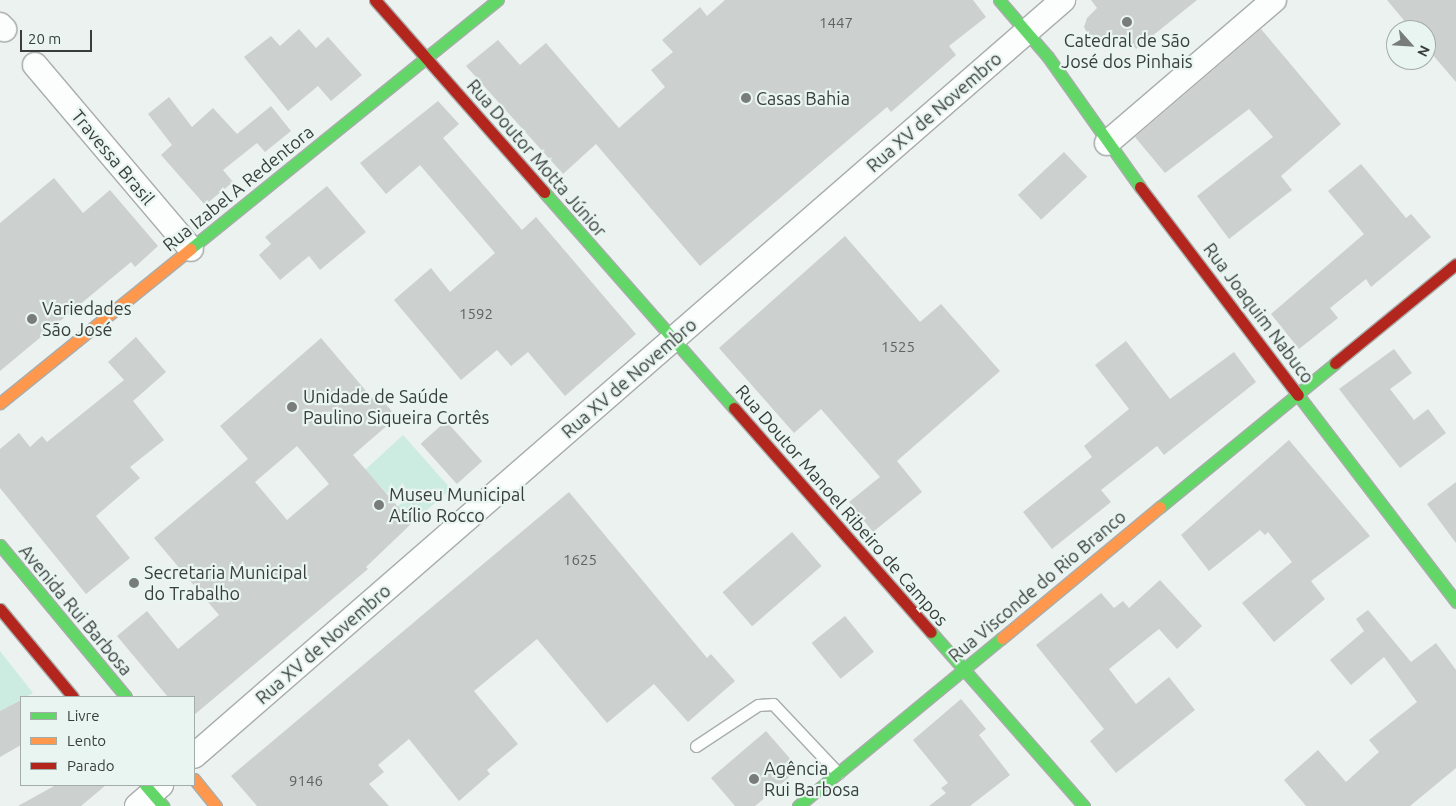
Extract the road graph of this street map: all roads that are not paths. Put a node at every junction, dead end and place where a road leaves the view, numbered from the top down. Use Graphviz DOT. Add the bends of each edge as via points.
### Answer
graph roads {
  1 [pos="375,0"];
  2 [pos="498,0"];
  3 [pos="999,0"];
  4 [pos="1063,0"];
  5 [pos="1274,0"];
  6 [pos="1032,38"];
  7 [pos="425,58"];
  8 [pos="35,65"];
  9 [pos="1107,143"];
  10 [pos="191,249"];
  11 [pos="1456,264"];
  12 [pos="673,340"];
  13 [pos="1298,394"];
  14 [pos="0,403"];
  15 [pos="0,545"];
  16 [pos="1456,602"];
  17 [pos="0,608"];
  18 [pos="964,670"];
  19 [pos="72,696"];
  20 [pos="125,696"];
  21 [pos="696,746"];
  22 [pos="195,755"];
  23 [pos="838,773"];
  24 [pos="195,780"];
  25 [pos="216,806"];
  26 [pos="798,806"];
  27 [pos="1084,806"];
  1 -- 7 [label="main road, Rua Doutor Motta Júnior"];
  2 -- 7 [label="main road, Rua Izabel A Redentora"];
  3 -- 6 [label="main road, Rua Joaquim Nabuco"];
  4 -- 6 [label="street, Rua XV de Novembro"];
  5 -- 9 [label="street"];
  6 -- 9 [label="main road, Rua Joaquim Nabuco"];
  6 -- 12 [label="street, Rua XV de Novembro"];
  7 -- 10 [label="main road, Rua Izabel A Redentora"];
  7 -- 12 [label="main road, Rua Doutor Motta Júnior"];
  8 -- 10 [label="street, Travessa Brasil"];
  9 -- 13 [label="main road, Rua Joaquim Nabuco"];
  10 -- 14 [label="main road, Rua Izabel A Redentora"];
  11 -- 13 [label="main road, Rua Visconde do Rio Branco"];
  12 -- 18 [label="main road, Rua Doutor Manoel Ribeiro de Campos"];
  12 -- 22 [label="street, Rua XV de Novembro" via="561,449"];
  13 -- 16 [label="main road, Rua Joaquim Nabuco"];
  13 -- 18 [label="main road, Rua Visconde do Rio Branco"];
  15 -- 20 [label="main road, Avenida Rui Barbosa"];
  17 -- 19 [label="main road"];
  18 -- 23 [label="main road, Rua Visconde do Rio Branco"];
  18 -- 27 [label="main road, Rua Doutor Manoel Ribeiro de Campos"];
  21 -- 23 [label="lane" via="758,705 773,704"];
  23 -- 26 [label="main road, Rua Visconde do Rio Branco"];
  24 -- 25 [label="main road"];
}
